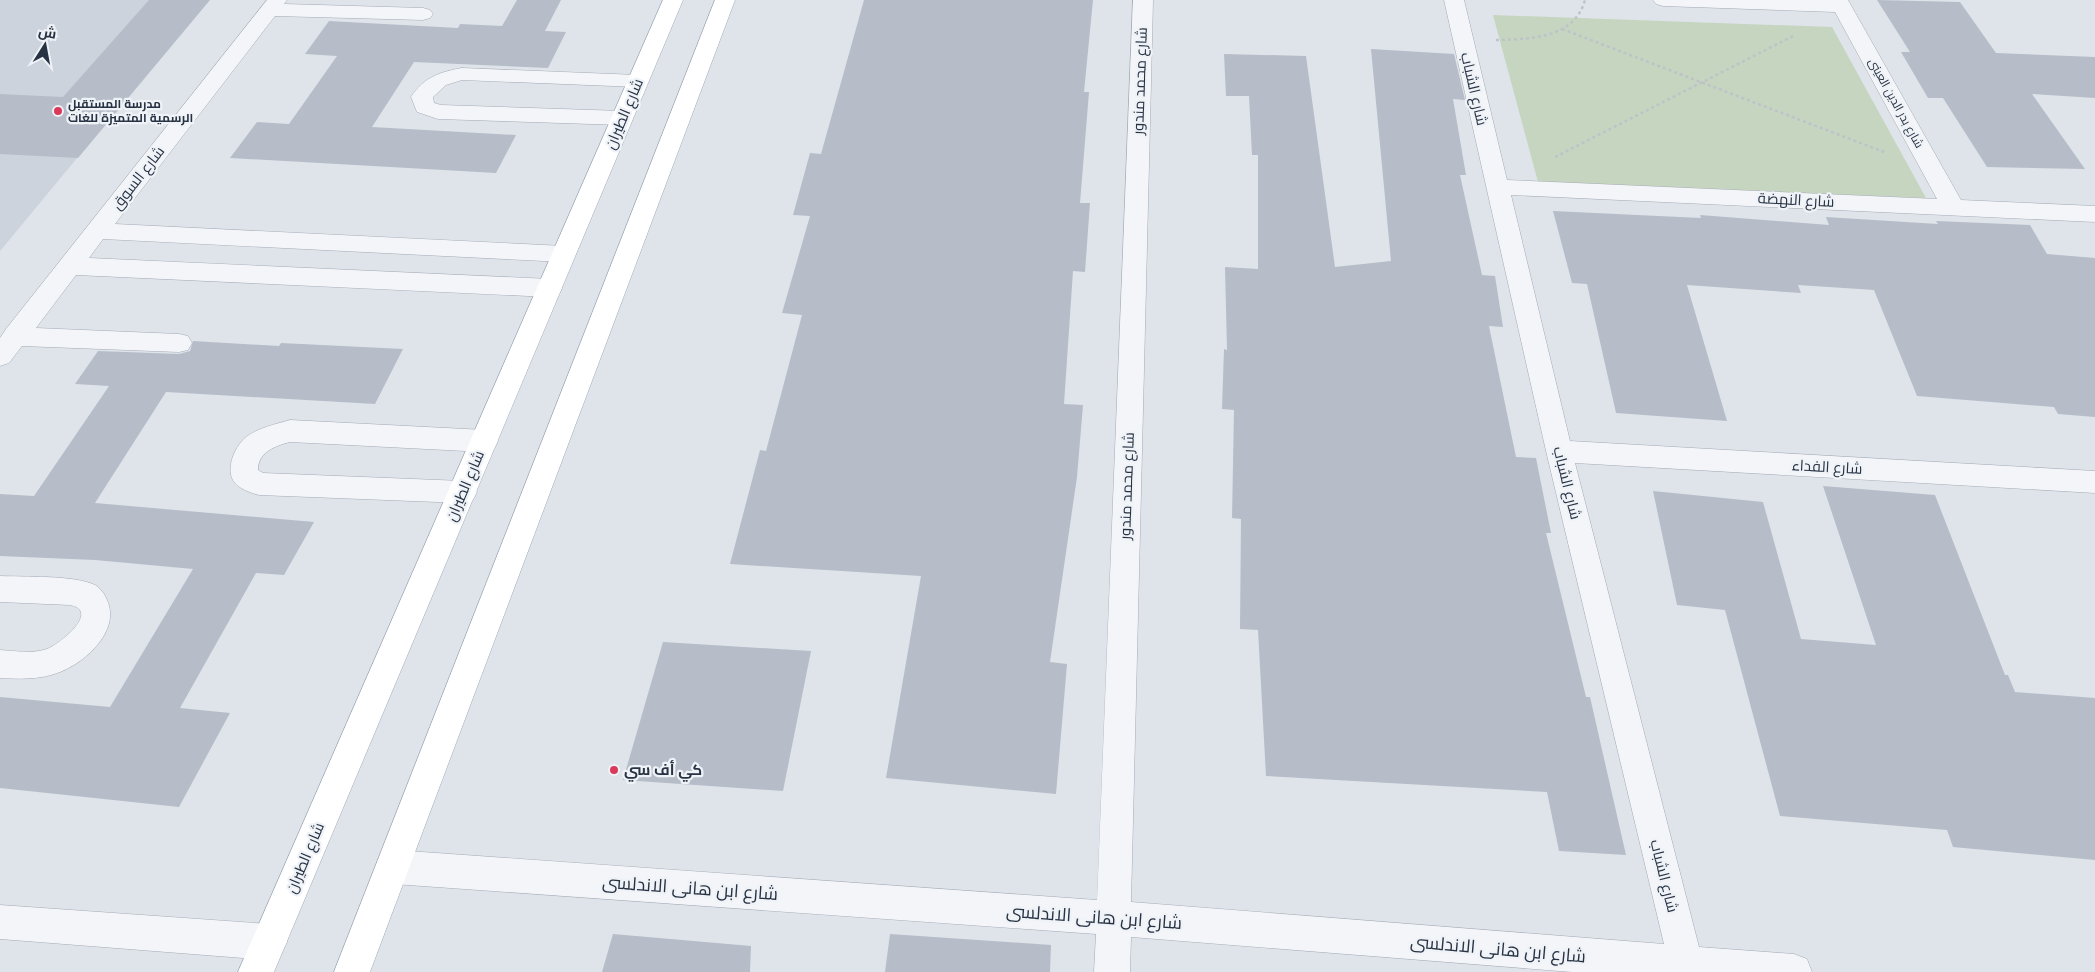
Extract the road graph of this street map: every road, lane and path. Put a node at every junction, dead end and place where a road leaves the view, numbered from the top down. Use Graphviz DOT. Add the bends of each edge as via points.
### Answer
graph roads {
  1 [pos="673,0"];
  2 [pos="725,0"];
  3 [pos="1143,0"];
  4 [pos="1454,0"];
  5 [pos="1585,0"];
  6 [pos="1663,0"];
  7 [pos="273,5"];
  8 [pos="1841,5"];
  9 [pos="423,14"];
  10 [pos="1562,29"];
  11 [pos="1463,39"];
  12 [pos="638,81"];
  13 [pos="1702,82"];
  14 [pos="622,118"];
  15 [pos="1933,170"];
  16 [pos="1497,187"];
  17 [pos="1953,207"];
  18 [pos="2095,214"];
  19 [pos="96,231"];
  20 [pos="564,254"];
  21 [pos="68,266"];
  22 [pos="550,288"];
  23 [pos="15,336"];
  24 [pos="179,343"];
  25 [pos="0,356"];
  26 [pos="485,440"];
  27 [pos="1559,451"];
  28 [pos="2095,482"];
  29 [pos="463,492"];
  30 [pos="0,589"];
  31 [pos="0,664"];
  32 [pos="394,868"];
  33 [pos="1113,918"];
  34 [pos="0,922"];
  35 [pos="262,957"];
  36 [pos="1686,964"];
  37 [pos="352,972"];
  38 [pos="1112,972"];
  39 [pos="1794,972"];
  1 -- 12 [label="main road, شارع الطيران"];
  2 -- 32 [label="main road"];
  3 -- 33 [label="street, شارع محمد مندور"];
  4 -- 11 [label="street, شارع الشباب"];
  5 -- 10 [label="path" via="1580,15"];
  6 -- 8 [label="street"];
  7 -- 9 [label="street"];
  7 -- 19 [label="street, شارع السوق"];
  8 -- 13 [label="path"];
  8 -- 15 [label="street, شارع بدر الدين العينى"];
  10 -- 11 [label="path" via="1526,39"];
  10 -- 13 [label="path"];
  11 -- 16 [label="street, شارع الشباب"];
  12 -- 14 [label="main road, شارع الطيران"];
  12 -- 14 [label="street" via="462,74 429,86 422,97 425,107 438,112"];
  13 -- 15 [label="path"];
  13 -- 16 [label="path"];
  14 -- 20 [label="main road, شارع الطيران"];
  15 -- 17 [label="street, شارع بدر الدين العينى"];
  16 -- 17 [label="street, شارع النهضة"];
  16 -- 27 [label="street, شارع الشباب"];
  17 -- 18 [label="street, شارع النهضة"];
  19 -- 20 [label="street"];
  19 -- 21 [label="street, شارع السوق"];
  20 -- 22 [label="main road, شارع الطيران"];
  21 -- 22 [label="street"];
  21 -- 23 [label="street, شارع السوق"];
  22 -- 26 [label="main road, شارع الطيران"];
  23 -- 24 [label="street"];
  23 -- 25 [label="street, شارع السوق"];
  26 -- 29 [label="main road, شارع الطيران"];
  26 -- 29 [label="street" via="290,431 270,436 252,448 243,463 245,476 259,484"];
  27 -- 28 [label="street, شارع الفداء"];
  27 -- 36 [label="street, شارع الشباب"];
  29 -- 35 [label="main road, شارع الطيران"];
  30 -- 31 [label="street" via="70,592 86,596 95,605 95,620 87,636 71,651 50,662"];
  32 -- 33 [label="street, شارع ابن هانى الاندلسى"];
  32 -- 37 [label="main road"];
  33 -- 36 [label="street, شارع ابن هانى الاندلسى"];
  33 -- 38 [label="street, شارع محمد مندور"];
  34 -- 35 [label="street"];
  36 -- 39 [label="street, شارع ابن هانى الاندلسى"];
}
